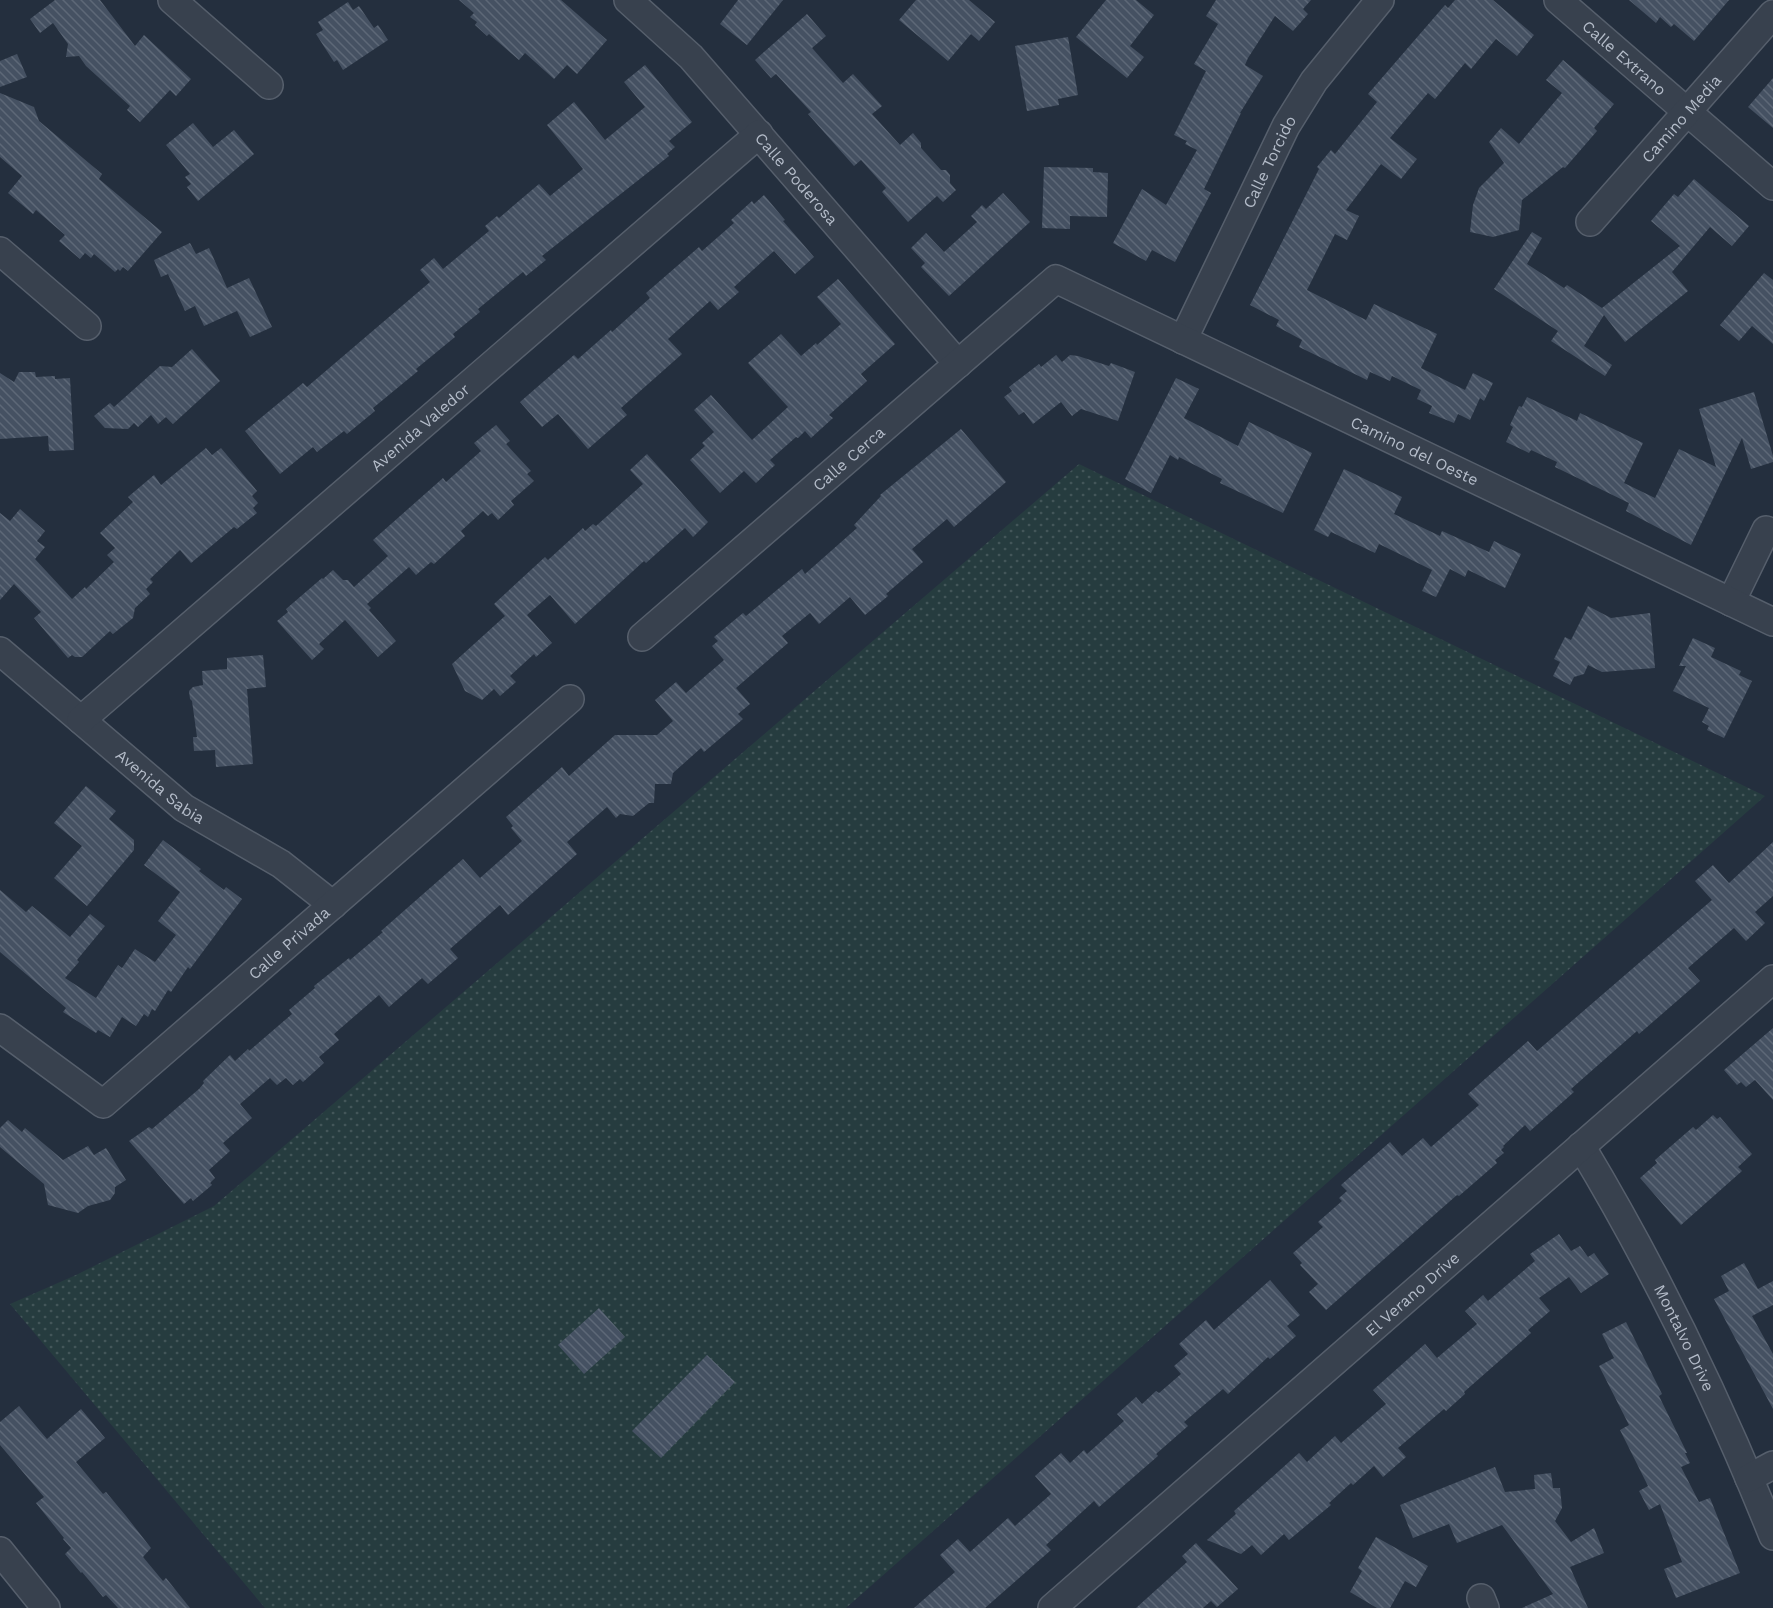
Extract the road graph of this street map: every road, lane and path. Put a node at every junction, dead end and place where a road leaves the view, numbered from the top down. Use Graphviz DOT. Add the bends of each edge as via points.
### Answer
graph roads {
  1 [pos="172,0"];
  2 [pos="1380,0"];
  3 [pos="1558,0"];
  4 [pos="640,4"];
  5 [pos="1773,14"];
  6 [pos="270,85"];
  7 [pos="1686,111"];
  8 [pos="759,134"];
  9 [pos="1773,186"];
  10 [pos="1590,222"];
  11 [pos="0,251"];
  12 [pos="1056,279"];
  13 [pos="87,326"];
  14 [pos="1183,340"];
  15 [pos="958,364"];
  16 [pos="1766,530"];
  17 [pos="1731,602"];
  18 [pos="1773,622"];
  19 [pos="642,637"];
  20 [pos="0,651"];
  21 [pos="570,699"];
  22 [pos="81,720"];
  23 [pos="333,905"];
  24 [pos="1773,979"];
  25 [pos="0,1028"];
  26 [pos="1581,1146"];
  27 [pos="1773,1465"];
  28 [pos="1749,1478"];
  29 [pos="1773,1536"];
  30 [pos="0,1551"];
  31 [pos="46,1608"];
  32 [pos="1052,1608"];
  1 -- 6 [label="street"];
  2 -- 14 [label="street, Calle Torcido" via="1314,81 1286,126"];
  3 -- 7 [label="street, Calle Extrano"];
  4 -- 8 [label="street, Calle Poderosa"];
  5 -- 7 [label="street, Camino Media"];
  7 -- 9 [label="street, Calle Extrano"];
  7 -- 10 [label="street, Camino Media"];
  8 -- 15 [label="street, Calle Poderosa"];
  8 -- 22 [label="street, Avenida Valedor"];
  11 -- 13 [label="street"];
  12 -- 14 [label="street, Camino del Oeste"];
  12 -- 15 [label="street, Calle Cerca"];
  14 -- 17 [label="street, Camino del Oeste"];
  15 -- 19 [label="street, Calle Cerca"];
  16 -- 17 [label="street"];
  17 -- 18 [label="street, Camino del Oeste"];
  20 -- 22 [label="street, Avenida Sabia"];
  21 -- 23 [label="street, Calle Privada"];
  22 -- 23 [label="street, Avenida Sabia" via="184,808 281,864"];
  23 -- 25 [label="street, Calle Privada" via="103,1104"];
  24 -- 26 [label="street, El Verano Drive"];
  26 -- 28 [label="street, Montalvo Drive" via="1670,1305"];
  26 -- 32 [label="street, El Verano Drive"];
  27 -- 28 [label="street"];
  28 -- 29 [label="street, Montalvo Drive"];
  30 -- 31 [label="street"];
}
